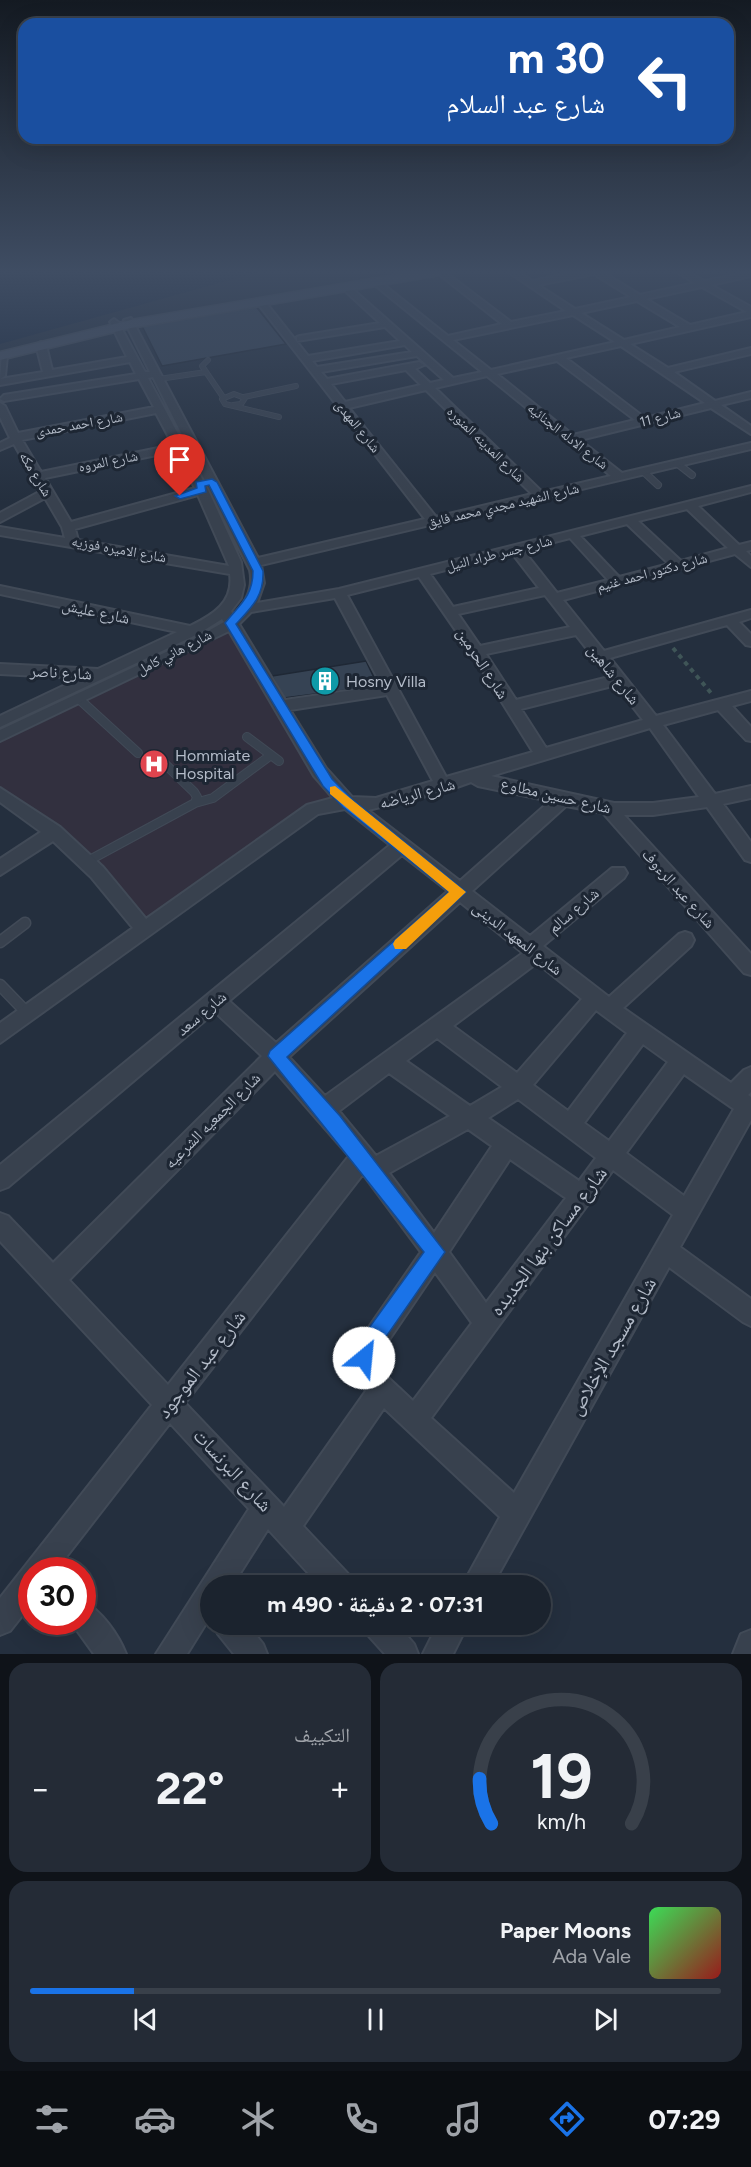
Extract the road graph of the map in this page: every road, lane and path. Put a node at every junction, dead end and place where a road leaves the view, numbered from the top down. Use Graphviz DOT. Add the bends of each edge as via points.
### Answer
graph roads {
  1 [pos="27,348"];
  2 [pos="28,348"];
  3 [pos="41,348"];
  4 [pos="132,348"];
  5 [pos="137,348"];
  6 [pos="296,348"];
  7 [pos="367,348"];
  8 [pos="415,348"];
  9 [pos="458,348"];
  10 [pos="593,348"];
  11 [pos="631,348"];
  12 [pos="362,349"];
  13 [pos="751,351"];
  14 [pos="420,353"];
  15 [pos="1,355"];
  16 [pos="557,356"];
  17 [pos="135,358"];
  18 [pos="304,359"];
  19 [pos="208,360"];
  20 [pos="374,361"];
  21 [pos="431,363"];
  22 [pos="408,367"];
  23 [pos="313,371"];
  24 [pos="666,371"];
  25 [pos="206,372"];
  26 [pos="48,374"];
  27 [pos="490,374"];
  28 [pos="0,376"];
  29 [pos="153,376"];
  30 [pos="0,382"];
  31 [pos="322,383"];
  32 [pos="394,383"];
  33 [pos="453,383"];
  34 [pos="296,386"];
  35 [pos="369,387"];
  36 [pos="429,388"];
  37 [pos="751,395"];
  38 [pos="224,397"];
  39 [pos="244,397"];
  40 [pos="1,398"];
  41 [pos="713,404"];
  42 [pos="233,405"];
  43 [pos="343,406"];
  44 [pos="161,409"];
  45 [pos="279,417"];
  46 [pos="643,421"];
  47 [pos="751,431"];
  48 [pos="15,437"];
  49 [pos="570,439"];
  50 [pos="751,446"];
  51 [pos="0,447"];
  52 [pos="180,447"];
  53 [pos="678,464"];
  54 [pos="644,472"];
  55 [pos="692,475"];
  56 [pos="37,476"];
  57 [pos="620,477"];
  58 [pos="658,484"];
  59 [pos="205,485"];
  60 [pos="751,489"];
  61 [pos="47,492"];
  62 [pos="540,496"];
  63 [pos="690,505"];
  64 [pos="0,518"];
  65 [pos="434,521"];
  66 [pos="631,521"];
  67 [pos="68,527"];
  68 [pos="0,531"];
  69 [pos="573,535"];
  70 [pos="72,541"];
  71 [pos="751,546"];
  72 [pos="515,549"];
  73 [pos="737,549"];
  74 [pos="254,563"];
  75 [pos="751,563"];
  76 [pos="679,566"];
  77 [pos="237,571"];
  78 [pos="422,572"];
  79 [pos="617,582"];
  80 [pos="0,590"];
  81 [pos="339,593"];
  82 [pos="551,594"];
  83 [pos="245,609"];
  84 [pos="449,612"];
  85 [pos="751,614"];
  86 [pos="227,617"];
  87 [pos="730,620"];
  88 [pos="577,630"];
  89 [pos="193,631"];
  90 [pos="664,637"];
  91 [pos="751,642"];
  92 [pos="477,651"];
  93 [pos="601,656"];
  94 [pos="0,669"];
  95 [pos="103,674"];
  96 [pos="122,678"];
  97 [pos="620,679"];
  98 [pos="391,690"];
  99 [pos="751,696"];
  100 [pos="79,699"];
  101 [pos="722,705"];
  102 [pos="280,706"];
  103 [pos="512,706"];
  104 [pos="0,722"];
  105 [pos="653,722"];
  106 [pos="0,736"];
  107 [pos="751,736"];
  108 [pos="247,737"];
  109 [pos="138,753"];
  110 [pos="271,755"];
  111 [pos="543,755"];
  112 [pos="279,761"];
  113 [pos="164,763"];
  114 [pos="467,779"];
  115 [pos="444,786"];
  116 [pos="751,792"];
  117 [pos="0,794"];
  118 [pos="564,798"];
  119 [pos="710,801"];
  120 [pos="195,803"];
  121 [pos="348,804"];
  122 [pos="608,808"];
  123 [pos="54,832"];
  124 [pos="400,847"];
  125 [pos="751,855"];
  126 [pos="86,862"];
  127 [pos="0,868"];
  128 [pos="618,873"];
  129 [pos="459,892"];
  130 [pos="25,923"];
  131 [pos="144,929"];
  132 [pos="684,940"];
  133 [pos="0,942"];
  134 [pos="533,950"];
  135 [pos="751,967"];
  136 [pos="0,986"];
  137 [pos="216,1001"];
  138 [pos="602,1004"];
  139 [pos="28,1014"];
  140 [pos="438,1027"];
  141 [pos="640,1032"];
  142 [pos="0,1034"];
  143 [pos="276,1056"];
  144 [pos="390,1062"];
  145 [pos="681,1062"];
  146 [pos="751,1077"];
  147 [pos="518,1087"];
  148 [pos="743,1104"];
  149 [pos="323,1110"];
  150 [pos="467,1117"];
  151 [pos="569,1126"];
  152 [pos="506,1145"];
  153 [pos="611,1156"];
  154 [pos="367,1164"];
  155 [pos="0,1179"];
  156 [pos="581,1196"];
  157 [pos="687,1212"];
  158 [pos="0,1224"];
  159 [pos="666,1250"];
  160 [pos="435,1252"];
  161 [pos="53,1279"];
  162 [pos="751,1314"];
  163 [pos="486,1323"];
  164 [pos="382,1390"];
  165 [pos="171,1403"];
  166 [pos="414,1420"];
  167 [pos="267,1506"];
  168 [pos="517,1514"];
  169 [pos="286,1527"];
  170 [pos="51,1557"];
  171 [pos="223,1575"];
  172 [pos="330,1575"];
  173 [pos="482,1575"];
  174 [pos="18,1598"];
  175 [pos="200,1610"];
  176 [pos="0,1621"];
  177 [pos="96,1633"];
  178 [pos="237,1635"];
  179 [pos="387,1635"];
  180 [pos="448,1635"];
  181 [pos="751,1644"];
  182 [pos="112,1654"];
  183 [pos="170,1654"];
  184 [pos="253,1654"];
  185 [pos="404,1654"];
  186 [pos="437,1654"];
  187 [pos="747,1654"];
  1 -- 15 [label="main road"];
  2 -- 15 [label="main road"];
  3 -- 26 [label="street"];
  4 -- 17 [label="street, شارع هاني كامل"];
  5 -- 29 [label="street, شارع هاني كامل"];
  6 -- 18 [label="street, شارع المهدى"];
  7 -- 12 [label="street"];
  8 -- 14 [label="street"];
  9 -- 27 [label="street, شارع الادله الجنائيه"];
  10 -- 16 [label="street"];
  11 -- 24 [label="street"];
  12 -- 18 [label="street"];
  12 -- 20 [label="street"];
  13 -- 24 [label="street"];
  14 -- 20 [label="street"];
  14 -- 21 [label="street"];
  15 -- 28 [label="street"];
  16 -- 27 [label="street"];
  16 -- 46 [label="street"];
  17 -- 26 [label="street"];
  17 -- 29 [label="street, شارع هاني كامل"];
  18 -- 23 [label="street, شارع المهدى"];
  19 -- 25 [label="lane" via="202,364"];
  20 -- 23 [label="street"];
  20 -- 32 [label="street"];
  21 -- 22 [label="street"];
  21 -- 33 [label="street"];
  22 -- 32 [label="street"];
  22 -- 36 [label="street, شارع المدينه المنوره"];
  23 -- 31 [label="street, شارع المهدى"];
  24 -- 41 [label="street"];
  25 -- 29 [label="lane"];
  25 -- 38 [label="lane"];
  26 -- 30 [label="street"];
  27 -- 33 [label="street"];
  27 -- 49 [label="street, شارع الادله الجنائيه"];
  29 -- 40 [label="street"];
  29 -- 44 [label="street, شارع هاني كامل"];
  29 -- 59 [label="street, شارع هاني كامل"];
  31 -- 35 [label="street"];
  31 -- 43 [label="street, شارع المهدى"];
  32 -- 35 [label="street"];
  32 -- 35 [label="street"];
  32 -- 36 [label="street"];
  33 -- 36 [label="street"];
  34 -- 39 [label="lane"];
  35 -- 43 [label="street"];
  36 -- 62 [label="street, شارع المدينه المنوره"];
  37 -- 41 [label="street, شارع 11"];
  38 -- 39 [label="lane"];
  38 -- 42 [label="lane" via="223,403"];
  39 -- 42 [label="lane" via="243,402"];
  40 -- 48 [label="street, شارع مكه"];
  41 -- 46 [label="street, شارع 11"];
  41 -- 47 [label="street"];
  42 -- 45 [label="lane"];
  43 -- 65 [label="street, شارع المهدى"];
  44 -- 48 [label="street, شارع احمد حمدى"];
  44 -- 52 [label="street, شارع هاني كامل"];
  46 -- 49 [label="street, شارع 11"];
  48 -- 51 [label="street, شارع احمد حمدى"];
  48 -- 56 [label="street, شارع مكه"];
  49 -- 57 [label="street, شارع الادله الجنائيه"];
  50 -- 53 [label="street, شارع الشهيد مجدي محمد فايق"];
  52 -- 56 [label="street, شارع المروه"];
  52 -- 59 [label="street, شارع هاني كامل"];
  53 -- 54 [label="street, شارع الشهيد مجدي محمد فايق"];
  53 -- 55 [label="lane"];
  54 -- 57 [label="street, شارع الشهيد مجدي محمد فايق"];
  54 -- 58 [label="lane"];
  56 -- 61 [label="street, شارع مكه"];
  57 -- 62 [label="street, شارع الشهيد مجدي محمد فايق"];
  59 -- 67 [label="street"];
  59 -- 74 [label="street, شارع هاني كامل"];
  59 -- 77 [label="street, شارع هاني كامل"];
  60 -- 63 [label="street, شارع جسر طراد النيل"];
  61 -- 64 [label="street"];
  61 -- 67 [label="street, شارع مكه"];
  62 -- 65 [label="street, شارع الشهيد مجدي محمد فايق"];
  63 -- 66 [label="street, شارع جسر طراد النيل"];
  63 -- 73 [label="street"];
  65 -- 74 [label="street, شارع الشهيد مجدي محمد فايق"];
  66 -- 69 [label="street, شارع جسر طراد النيل"];
  66 -- 76 [label="street"];
  67 -- 70 [label="street, شارع مكه"];
  68 -- 70 [label="street, شارع الاميره فوزيه"];
  69 -- 72 [label="street, شارع جسر طراد النيل"];
  69 -- 79 [label="street"];
  70 -- 77 [label="street, شارع الاميره فوزيه"];
  71 -- 73 [label="street, شارع دكتور احمد غنيم"];
  72 -- 78 [label="street, شارع جسر طراد النيل"];
  72 -- 82 [label="street, شارع شاهين"];
  73 -- 75 [label="street"];
  73 -- 76 [label="street, شارع دكتور احمد غنيم"];
  74 -- 83 [label="street, شارع هاني كامل" via="258,585"];
  76 -- 79 [label="street, شارع دكتور احمد غنيم"];
  77 -- 86 [label="street, شارع هاني كامل" via="238,585"];
  78 -- 81 [label="street, شارع جسر طراد النيل"];
  78 -- 84 [label="street, شارع الحرمين"];
  79 -- 82 [label="street, شارع دكتور احمد غنيم"];
  80 -- 89 [label="street, شارع عليش"];
  81 -- 83 [label="street, شارع جسر طراد النيل"];
  81 -- 98 [label="street"];
  82 -- 84 [label="street, شارع دكتور احمد غنيم"];
  82 -- 88 [label="street, شارع شاهين"];
  83 -- 86 [label="street, شارع هاني كامل"];
  84 -- 92 [label="street, شارع الحرمين"];
  85 -- 87 [label="street"];
  86 -- 89 [label="street, شارع هاني كامل"];
  86 -- 96 [label="street, شارع هاني كامل"];
  86 -- 102 [label="street, شارع المعهد الدينى"];
  87 -- 90 [label="street"];
  87 -- 91 [label="street"];
  88 -- 92 [label="street"];
  88 -- 93 [label="street, شارع شاهين"];
  89 -- 95 [label="street, شارع هاني كامل"];
  90 -- 93 [label="street"];
  90 -- 101 [label="path"];
  92 -- 103 [label="street, شارع الحرمين"];
  93 -- 97 [label="street, شارع شاهين"];
  94 -- 95 [label="street, شارع ناصر"];
  95 -- 96 [label="street, شارع ناصر"];
  95 -- 104 [label="street, شارع هاني كامل"];
  96 -- 100 [label="street, شارع هاني كامل"];
  97 -- 103 [label="street"];
  97 -- 105 [label="street, شارع شاهين"];
  98 -- 102 [label="street"];
  98 -- 115 [label="street"];
  99 -- 101 [label="street, شارع الرياضه"];
  100 -- 106 [label="street, شارع هاني كامل"];
  100 -- 109 [label="lane"];
  101 -- 105 [label="street, شارع الرياضه"];
  101 -- 107 [label="street"];
  102 -- 121 [label="street, شارع المعهد الدينى" via="320,772"];
  103 -- 111 [label="street, شارع الحرمين"];
  105 -- 111 [label="street, شارع الرياضه"];
  105 -- 119 [label="street, شارع شاهين"];
  108 -- 110 [label="lane"];
  110 -- 112 [label="lane"];
  110 -- 120 [label="lane" via="213,798"];
  111 -- 114 [label="street, شارع الرياضه"];
  113 -- 120 [label="lane" via="194,792"];
  114 -- 115 [label="street, شارع الرياضه"];
  114 -- 118 [label="street, شارع حسين مطاوع" via="522,786"];
  115 -- 121 [label="street, شارع الرياضه" via="376,804"];
  116 -- 119 [label="street, شارع حسين مطاوع"];
  117 -- 123 [label="street"];
  118 -- 122 [label="street, شارع حسين مطاوع"];
  118 -- 129 [label="street, شارع الجمعيه الشرعيه"];
  119 -- 122 [label="street, شارع حسين مطاوع" via="631,810"];
  119 -- 125 [label="street, شارع شاهين"];
  120 -- 126 [label="lane"];
  121 -- 124 [label="street, شارع المعهد الدينى"];
  121 -- 131 [label="street, شارع الرياضه" via="313,809"];
  122 -- 135 [label="street, شارع عبد الرءوف"];
  123 -- 126 [label="street"];
  123 -- 127 [label="street"];
  124 -- 129 [label="street, شارع المعهد الدينى"];
  124 -- 137 [label="street, شارع سعد"];
  126 -- 131 [label="street"];
  128 -- 134 [label="street, شارع سالم"];
  129 -- 134 [label="street, شارع المعهد الدينى"];
  129 -- 143 [label="street, شارع الجمعيه الشرعيه"];
  130 -- 133 [label="lane"];
  131 -- 139 [label="street, شارع الرياضه"];
  132 -- 138 [label="street"];
  134 -- 138 [label="street, شارع المعهد الدينى"];
  134 -- 140 [label="street, شارع سالم"];
  136 -- 139 [label="lane"];
  137 -- 143 [label="street"];
  137 -- 155 [label="street, شارع سعد"];
  138 -- 141 [label="street, شارع المعهد الدينى"];
  138 -- 147 [label="street"];
  139 -- 142 [label="street, شارع الرياضه"];
  140 -- 144 [label="street, شارع سالم"];
  140 -- 147 [label="street"];
  141 -- 145 [label="street, شارع المعهد الدينى"];
  141 -- 151 [label="street"];
  143 -- 149 [label="street"];
  143 -- 161 [label="street, شارع الجمعيه الشرعيه"];
  144 -- 149 [label="street, شارع سالم"];
  144 -- 150 [label="street"];
  145 -- 148 [label="street, شارع المعهد الدينى"];
  145 -- 153 [label="street, شارع مساكن بنها الجديده"];
  146 -- 148 [label="street, شارع مسجد الإخلاص"];
  147 -- 150 [label="street"];
  147 -- 151 [label="street"];
  148 -- 157 [label="street, شارع مسجد الإخلاص"];
  149 -- 154 [label="street"];
  150 -- 152 [label="street"];
  150 -- 154 [label="street"];
  151 -- 153 [label="street"];
  152 -- 156 [label="street"];
  152 -- 160 [label="street"];
  153 -- 156 [label="street, شارع مساكن بنها الجديده"];
  153 -- 157 [label="street"];
  154 -- 160 [label="street"];
  154 -- 165 [label="street, شارع عبد الموجود"];
  156 -- 163 [label="street, شارع مساكن بنها الجديده"];
  157 -- 159 [label="street, شارع مسجد الإخلاص"];
  158 -- 161 [label="street, شارع البرنسات"];
  159 -- 162 [label="street"];
  159 -- 168 [label="street, شارع مسجد الإخلاص"];
  160 -- 163 [label="street"];
  160 -- 164 [label="street" via="368,1346 364,1358 366,1371"];
  161 -- 165 [label="street, شارع البرنسات"];
  163 -- 166 [label="street, شارع مساكن بنها الجديده"];
  164 -- 166 [label="street"];
  164 -- 169 [label="street"];
  165 -- 167 [label="street, شارع البرنسات"];
  165 -- 170 [label="street, شارع عبد الموجود"];
  166 -- 168 [label="street"];
  167 -- 169 [label="street, شارع البرنسات"];
  167 -- 171 [label="street"];
  168 -- 173 [label="street, شارع مسجد الإخلاص"];
  169 -- 172 [label="street, شارع البرنسات"];
  174 -- 176 [label="street, شارع عبد الموجود"];
  175 -- 183 [label="street"];
  177 -- 182 [label="street"];
  178 -- 184 [label="street"];
  179 -- 185 [label="street"];
  180 -- 186 [label="street"];
  181 -- 187 [label="street"];
}
